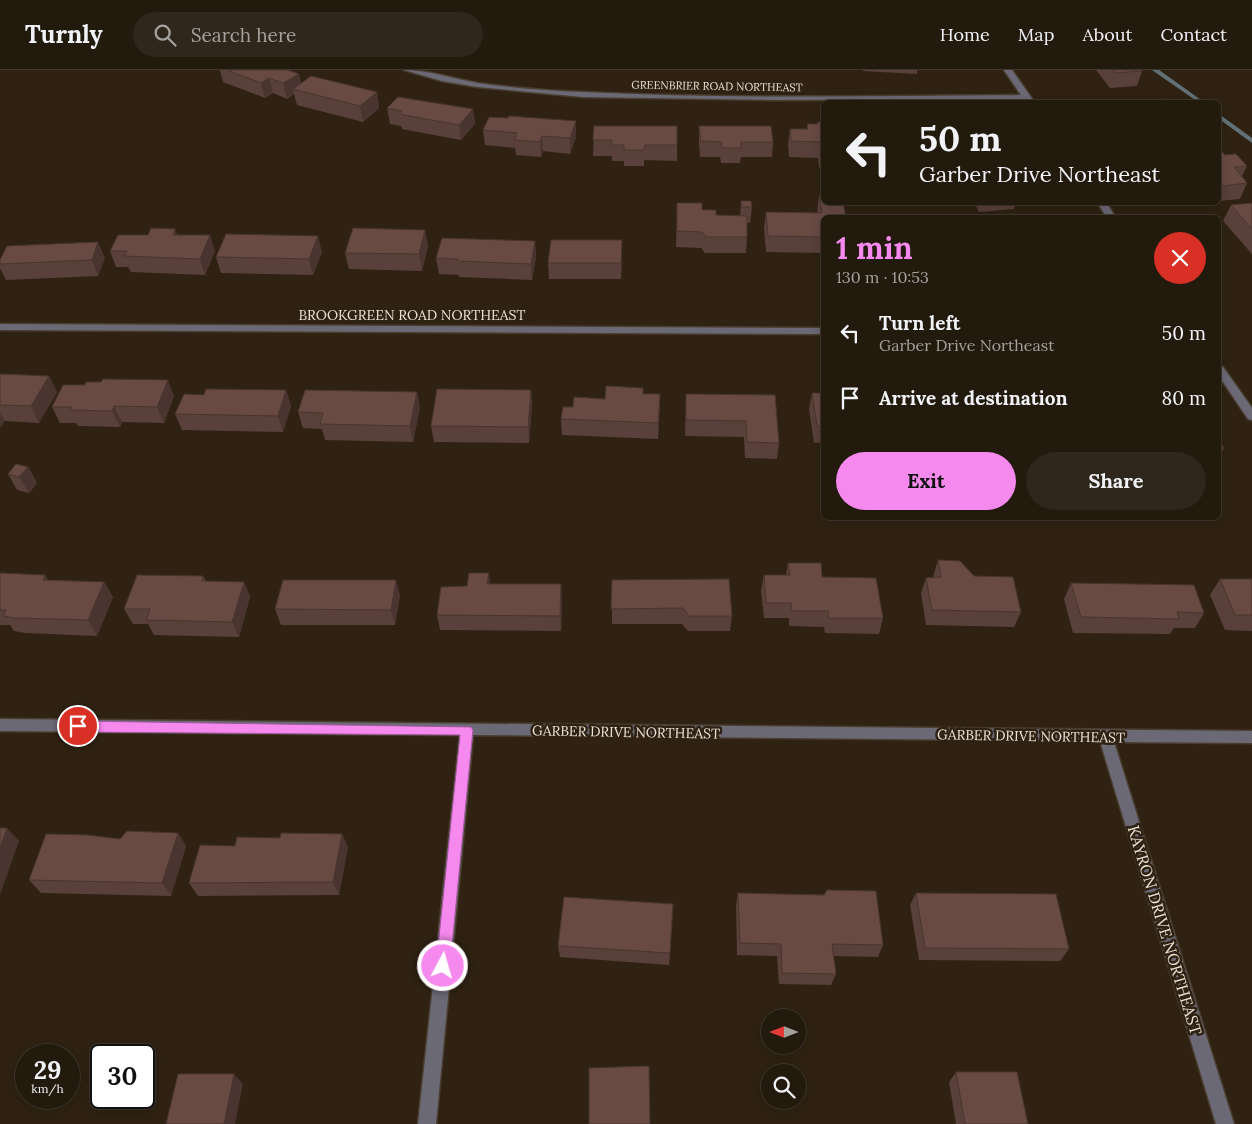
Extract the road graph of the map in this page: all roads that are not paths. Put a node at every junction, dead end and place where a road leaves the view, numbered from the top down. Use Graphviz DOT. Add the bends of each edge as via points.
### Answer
graph roads {
  1 [pos="408,70"];
  2 [pos="1008,70"];
  3 [pos="1029,100"];
  4 [pos="0,327"];
  5 [pos="821,331"];
  6 [pos="1221,372"];
  7 [pos="1252,416"];
  8 [pos="0,725"];
  9 [pos="467,730"];
  10 [pos="1106,737"];
  11 [pos="1252,737"];
  12 [pos="427,1124"];
  13 [pos="1225,1124"];
  1 -- 3 [label="street, GREENBRIER ROAD NORTHEAST" via="536,92 604,96"];
  2 -- 3 [label="street"];
  4 -- 5 [label="street, BROOKGREEN ROAD NORTHEAST"];
  6 -- 7 [label="street"];
  8 -- 9 [label="street, GARBER DRIVE NORTHEAST"];
  9 -- 10 [label="street, GARBER DRIVE NORTHEAST"];
  9 -- 12 [label="street"];
  10 -- 11 [label="street, GARBER DRIVE NORTHEAST"];
  10 -- 13 [label="street, KAYRON DRIVE NORTHEAST"];
}
